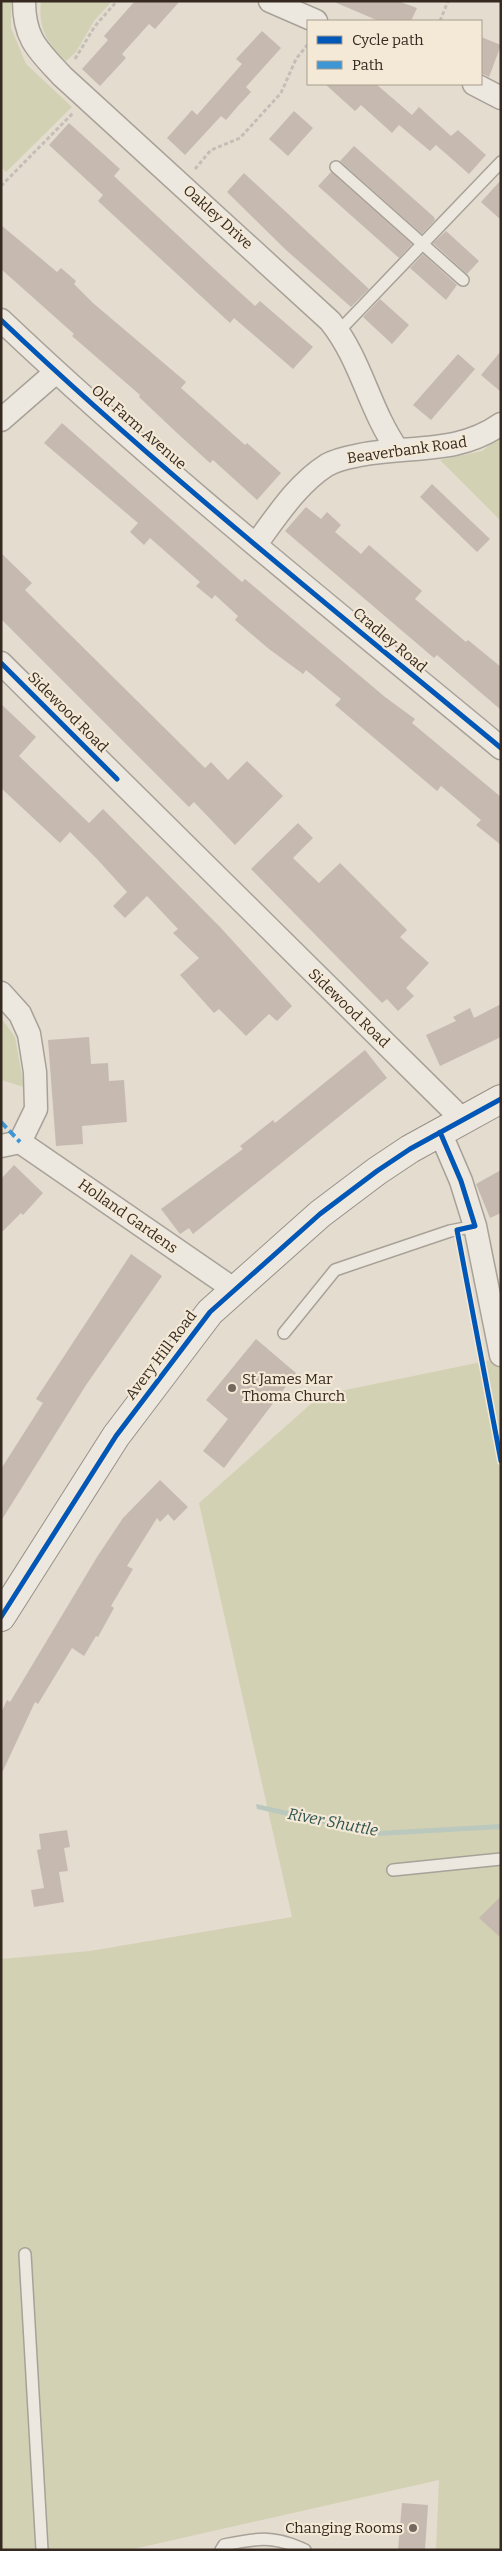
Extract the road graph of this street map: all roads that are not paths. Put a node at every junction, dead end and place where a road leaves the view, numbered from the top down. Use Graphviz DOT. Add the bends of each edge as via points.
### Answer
graph roads {
  1 [pos="24,1"];
  2 [pos="270,1"];
  3 [pos="314,20"];
  4 [pos="476,85"];
  5 [pos="501,98"];
  6 [pos="501,162"];
  7 [pos="336,167"];
  8 [pos="422,244"];
  9 [pos="463,280"];
  10 [pos="1,320"];
  11 [pos="338,332"];
  12 [pos="56,372"];
  13 [pos="1,420"];
  14 [pos="501,424"];
  15 [pos="397,449"];
  16 [pos="259,547"];
  17 [pos="1,662"];
  18 [pos="501,748"];
  19 [pos="1,993"];
  20 [pos="501,1099"];
  21 [pos="452,1126"];
  22 [pos="11,1144"];
  23 [pos="475,1226"];
  24 [pos="235,1290"];
  25 [pos="284,1333"];
  26 [pos="501,1355"];
  27 [pos="1,1616"];
  28 [pos="501,1859"];
  29 [pos="393,1870"];
  30 [pos="25,2254"];
  31 [pos="42,2550"];
  32 [pos="221,2550"];
  33 [pos="305,2550"];
  1 -- 11 [label="street, Oakley Drive" via="26,32 34,46 62,76 318,310"];
  2 -- 3 [label="street"];
  4 -- 5 [label="street"];
  6 -- 8 [label="lane"];
  7 -- 8 [label="lane"];
  8 -- 9 [label="lane"];
  8 -- 11 [label="lane"];
  10 -- 12 [label="street, Old Farm Avenue"];
  11 -- 15 [label="street, Oakley Drive"];
  12 -- 13 [label="street"];
  12 -- 16 [label="street, Old Farm Avenue"];
  14 -- 15 [label="street, Beaverbank Road" via="483,436 459,444"];
  15 -- 16 [label="street, Beaverbank Road" via="329,463 297,490"];
  16 -- 18 [label="street, Cradley Road"];
  17 -- 21 [label="street, Sidewood Road"];
  19 -- 22 [label="street, Holland Gardens" via="20,1014 29,1034 35,1072 36,1109"];
  20 -- 21 [label="street, Avery Hill Road"];
  21 -- 23 [label="street" via="460,1181"];
  21 -- 24 [label="street, Avery Hill Road" via="410,1148 340,1198"];
  22 -- 24 [label="street, Holland Gardens"];
  23 -- 25 [label="lane" via="335,1270"];
  23 -- 26 [label="street"];
  24 -- 27 [label="street, Avery Hill Road" via="210,1312 116,1436"];
  28 -- 29 [label="lane"];
  30 -- 31 [label="lane"];
  32 -- 33 [label="lane" via="224,2545 259,2538 287,2542"];
}
